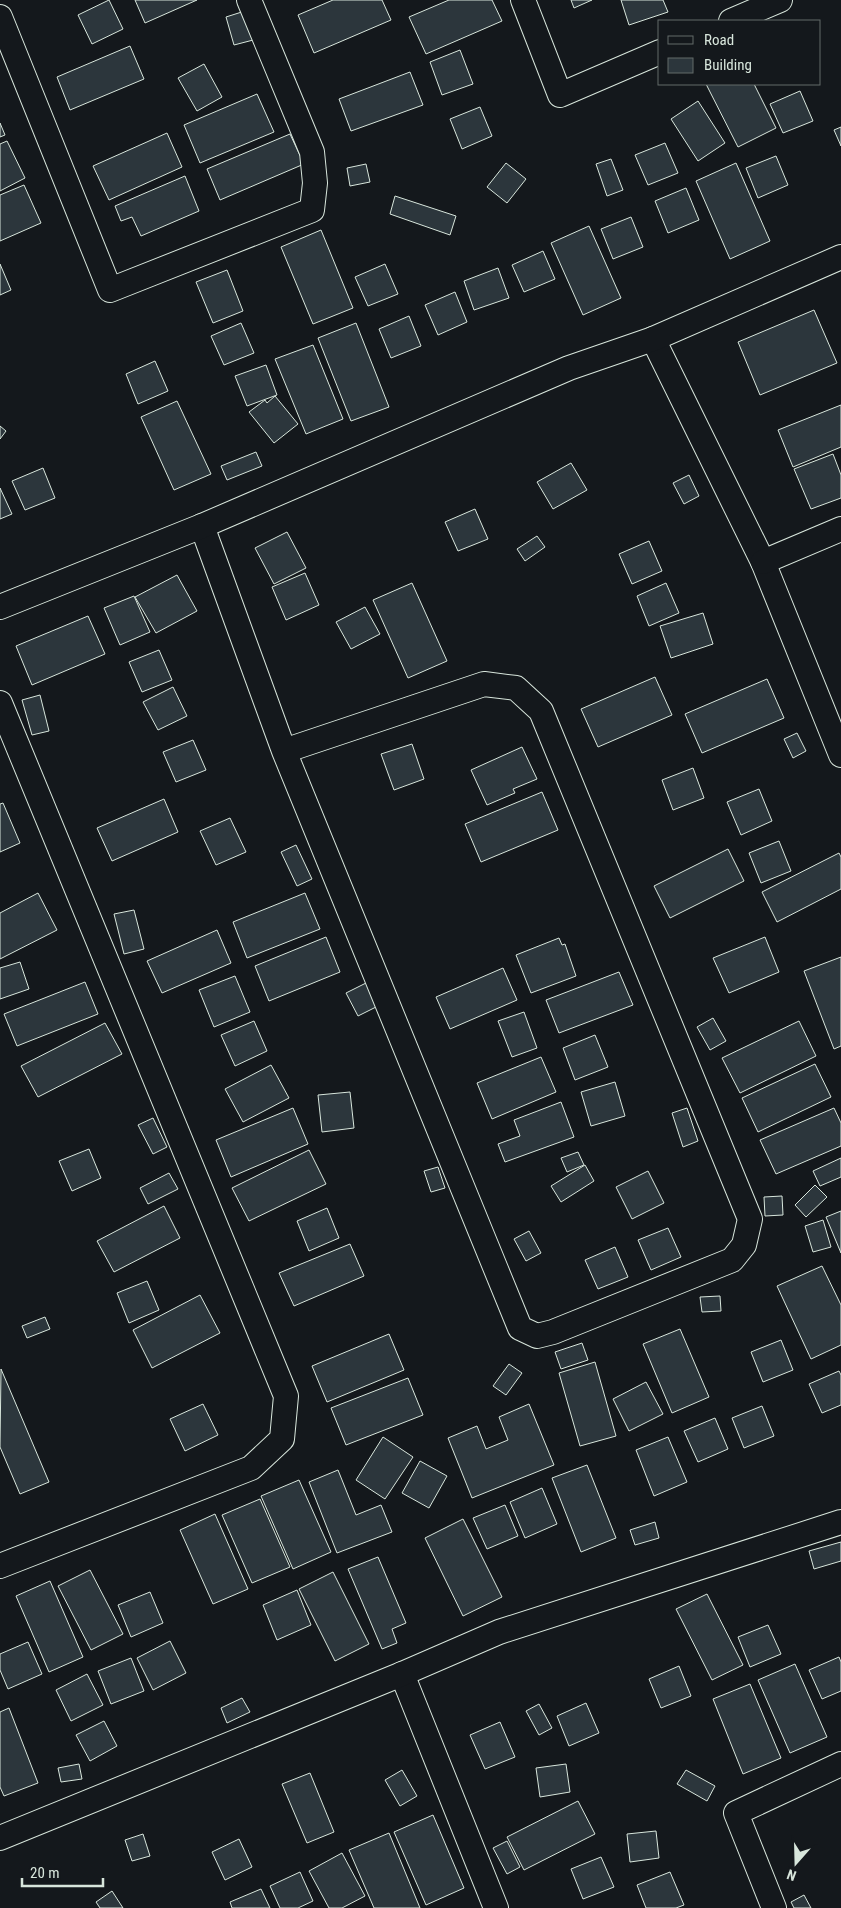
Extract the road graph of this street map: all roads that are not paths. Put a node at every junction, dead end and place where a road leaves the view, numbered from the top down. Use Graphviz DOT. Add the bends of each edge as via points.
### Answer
graph roads {
  1 [pos="249,0"];
  2 [pos="523,0"];
  3 [pos="780,0"];
  4 [pos="0,17"];
  5 [pos="733,20"];
  6 [pos="658,53"];
  7 [pos="841,257"];
  8 [pos="653,339"];
  9 [pos="202,526"];
  10 [pos="841,529"];
  11 [pos="763,562"];
  12 [pos="0,607"];
  13 [pos="0,703"];
  14 [pos="284,751"];
  15 [pos="841,755"];
  16 [pos="841,1522"];
  17 [pos="0,1566"];
  18 [pos="402,1674"];
  19 [pos="841,1764"];
  20 [pos="0,1838"];
  21 [pos="496,1908"];
  22 [pos="774,1908"];
  1 -- 4 [label="street" via="312,152 315,183 312,210 110,290"];
  2 -- 6 [label="street" via="560,95"];
  3 -- 5 [label="street"];
  7 -- 8 [label="street"];
  8 -- 9 [label="street" via="569,368"];
  8 -- 11 [label="street"];
  9 -- 12 [label="street"];
  9 -- 14 [label="street"];
  10 -- 11 [label="street"];
  11 -- 15 [label="street"];
  13 -- 17 [label="street" via="286,1396 282,1440 251,1468"];
  14 -- 14 [label="street" via="520,1328 537,1336 553,1332 732,1260 744,1245 750,1219 542,711 516,688 484,684"];
  16 -- 18 [label="street" via="499,1632"];
  18 -- 20 [label="street"];
  18 -- 21 [label="street"];
  19 -- 22 [label="street" via="736,1813"];
}
